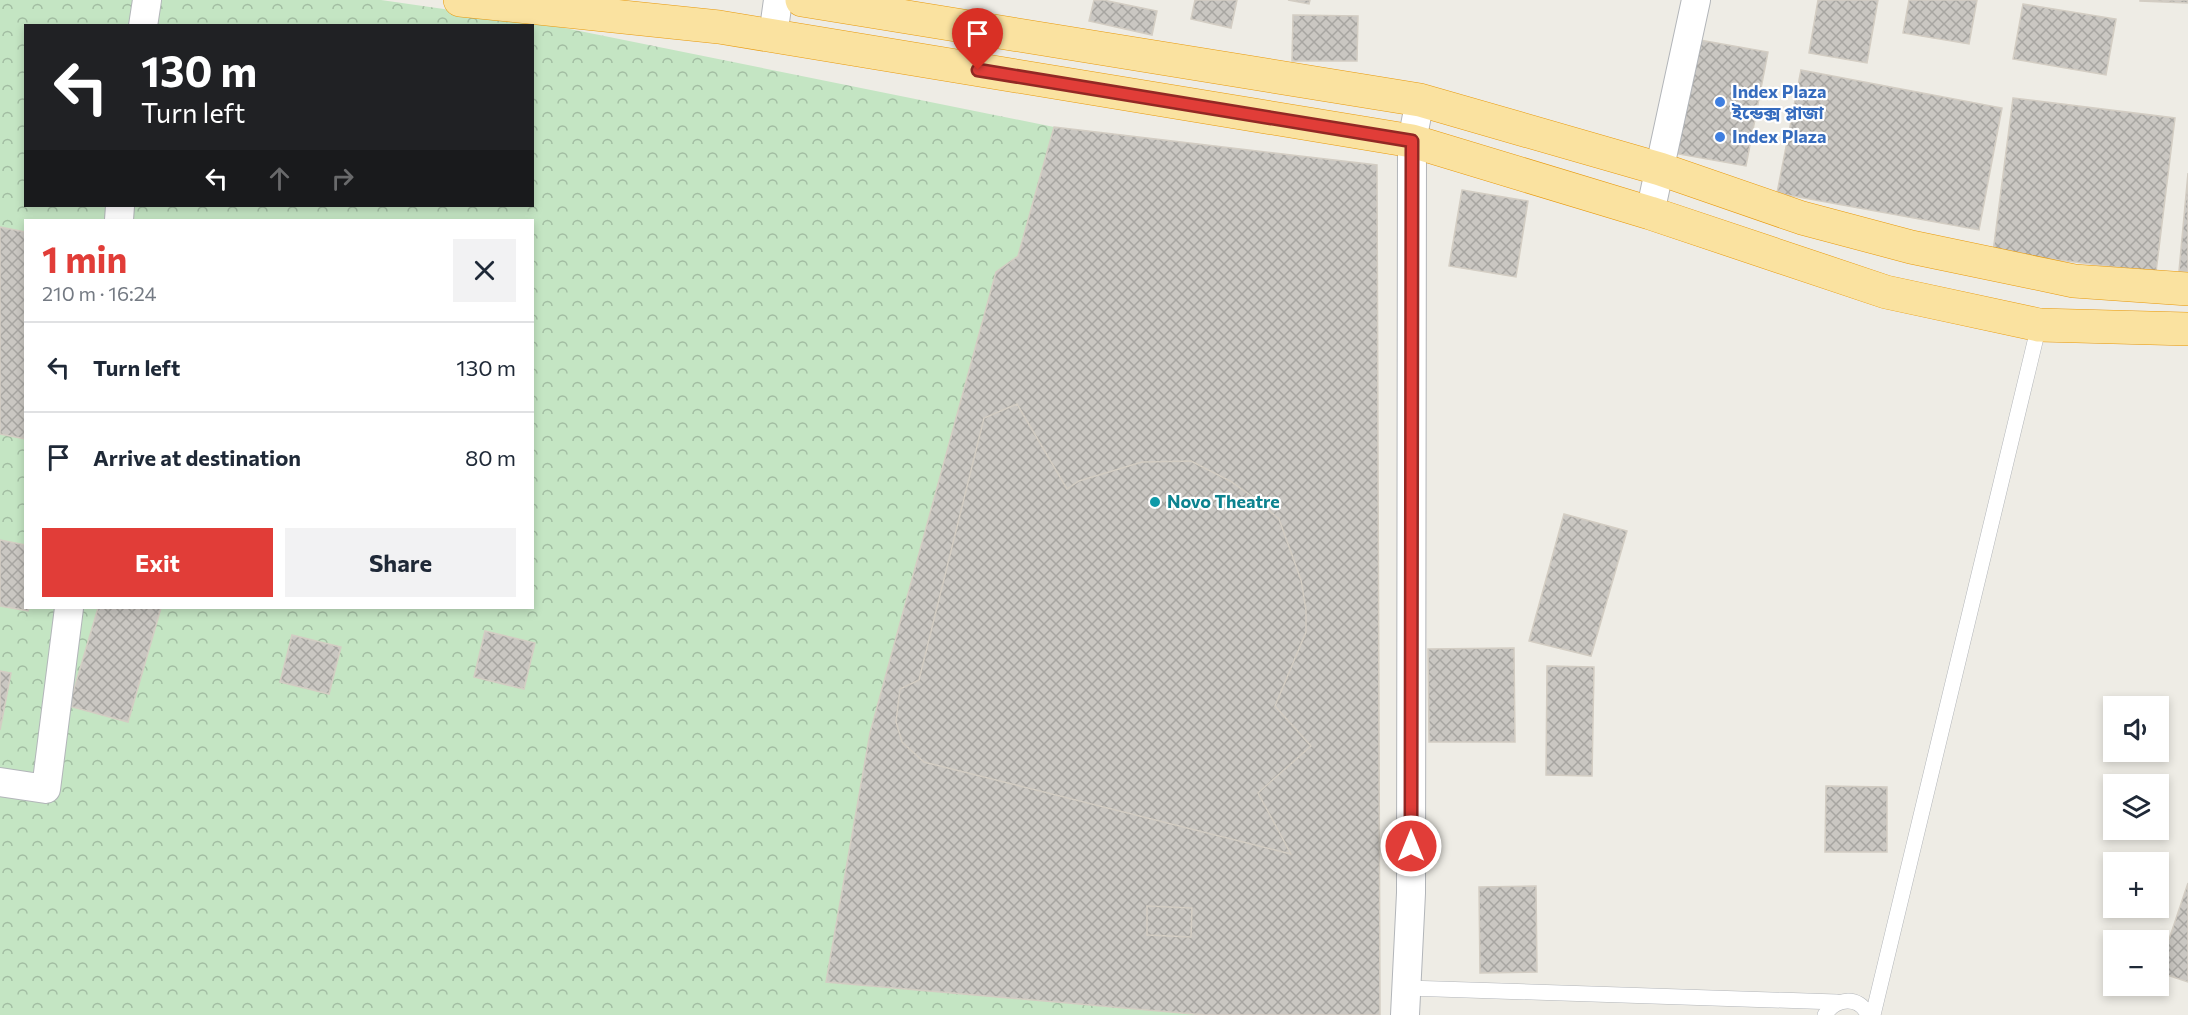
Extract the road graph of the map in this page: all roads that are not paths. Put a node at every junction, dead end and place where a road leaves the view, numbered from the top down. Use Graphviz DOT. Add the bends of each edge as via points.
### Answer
graph roads {
  1 [pos="147,0"];
  2 [pos="460,0"];
  3 [pos="778,0"];
  4 [pos="802,0"];
  5 [pos="1696,0"];
  6 [pos="143,24"];
  7 [pos="773,36"];
  8 [pos="1420,100"];
  9 [pos="1412,141"];
  10 [pos="1660,169"];
  11 [pos="1650,213"];
  12 [pos="2188,289"];
  13 [pos="2039,325"];
  14 [pos="2188,329"];
  15 [pos="69,609"];
  16 [pos="0,782"];
  17 [pos="1406,1001"];
  18 [pos="1837,1002"];
  19 [pos="1825,1015"];
  20 [pos="1868,1015"];
  21 [pos="1873,1015"];
  1 -- 6 [label="street"];
  2 -- 7 [label="highway"];
  3 -- 7 [label="street"];
  4 -- 8 [label="highway"];
  5 -- 10 [label="street"];
  7 -- 9 [label="highway"];
  8 -- 9 [label="street"];
  8 -- 10 [label="highway"];
  9 -- 11 [label="highway"];
  9 -- 17 [label="street" via="1411,869"];
  10 -- 11 [label="street"];
  10 -- 12 [label="highway" via="1802,218 1911,247 2074,281"];
  11 -- 13 [label="highway" via="1886,292"];
  13 -- 14 [label="highway"];
  13 -- 21 [label="lane"];
  15 -- 16 [label="street" via="46,789"];
  17 -- 18 [label="lane"];
  18 -- 19 [label="lane"];
  18 -- 20 [label="lane" via="1858,1003"];
}
